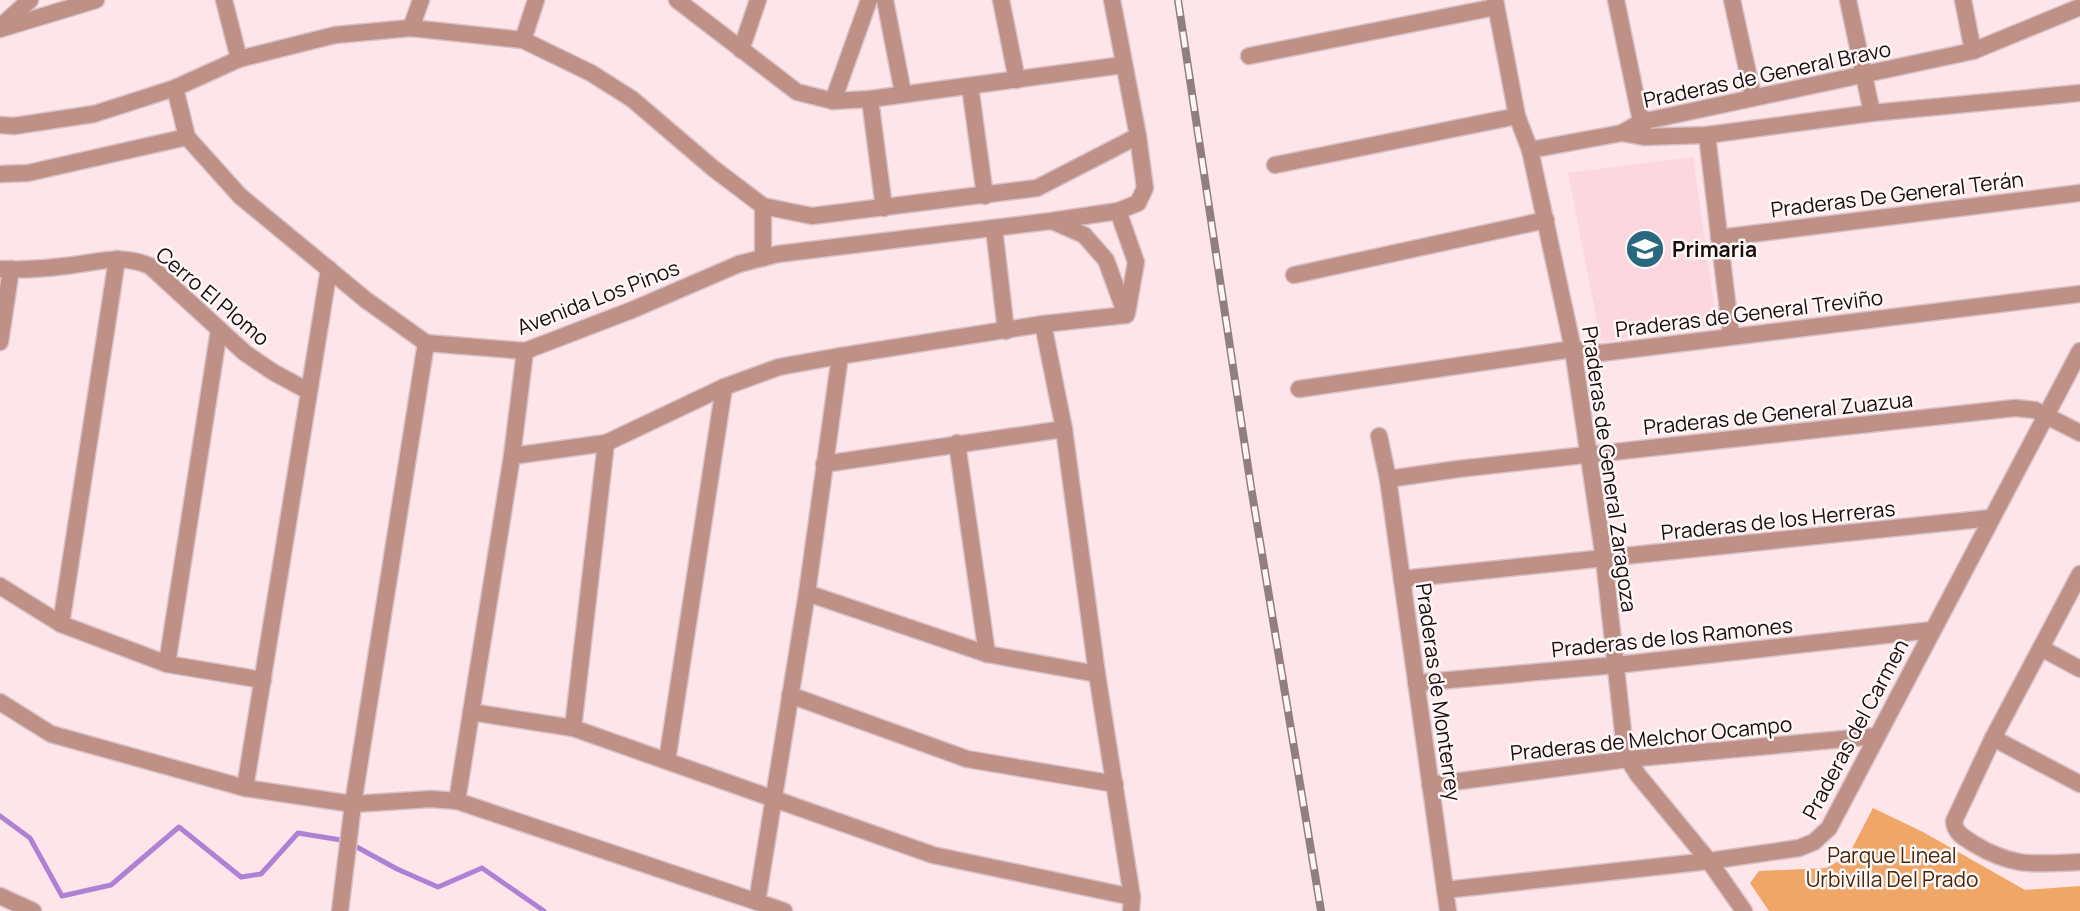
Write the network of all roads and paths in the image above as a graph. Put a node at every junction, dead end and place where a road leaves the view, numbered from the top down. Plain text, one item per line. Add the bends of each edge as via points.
1 (30, 0) edge
2 (96, 0) edge
3 (224, 0) edge
4 (421, 0) edge
5 (537, 0) edge
6 (677, 0) edge
7 (758, 0) edge
8 (869, 0) edge
9 (885, 0) edge
10 (1001, 0) edge
11 (1112, 0) edge
12 (1616, 0) edge
13 (1732, 0) edge
14 (1848, 0) edge
15 (1963, 0) edge
16 (2078, 0) edge
17 (80, 3) edge
18 (1496, 4) edge
19 (2080, 7) edge
20 (0, 28) edge
21 (411, 28) junction
22 (523, 40) junction
23 (741, 50) junction
24 (1973, 51) junction
25 (1249, 56) dead end
26 (239, 59) junction
27 (1123, 65) junction
28 (1864, 74) junction
29 (1017, 80) junction
30 (970, 86) junction
31 (175, 88) junction
32 (903, 93) junction
33 (2080, 93) edge
34 (1753, 96) junction
35 (870, 99) junction
36 (833, 101) junction
37 (1872, 113) junction
38 (1517, 116) junction
39 (0, 125) edge
40 (1643, 130) junction
41 (1707, 135) junction
42 (187, 136) junction
43 (1138, 136) junction
44 (1530, 149) junction
45 (1275, 164) dead end
46 (0, 174) edge
47 (2080, 193) edge
48 (985, 196) junction
49 (763, 206) junction
50 (884, 208) junction
51 (1118, 211) junction
52 (1546, 220) junction
53 (1051, 221) junction
54 (995, 228) junction
55 (1719, 237) junction
56 (763, 258) junction
57 (117, 259) junction
58 (6, 269) edge
59 (329, 269) junction
60 (1294, 275) dead end
61 (2080, 294) edge
62 (1126, 315) junction
63 (1043, 324) junction
64 (219, 330) junction
65 (1006, 331) junction
66 (1731, 335) junction
67 (0, 342) edge
68 (426, 343) junction
69 (1573, 349) junction
70 (525, 351) junction
71 (2080, 351) edge
72 (840, 356) junction
73 (724, 387) junction
74 (1298, 390) dead end
75 (308, 391) junction
76 (2047, 415) junction
77 (1064, 429) junction
78 (2080, 433) edge
79 (1379, 436) dead end
80 (606, 443) junction
81 (957, 443) junction
82 (1589, 454) junction
83 (512, 456) junction
84 (824, 464) junction
85 (1388, 479) junction
86 (1991, 518) junction
87 (1604, 559) junction
88 (2080, 574) edge
89 (1402, 579) junction
90 (0, 586) edge
91 (807, 593) junction
92 (61, 624) junction
93 (1932, 629) junction
94 (2041, 648) junction
95 (987, 654) junction
96 (167, 664) junction
97 (1616, 665) junction
98 (2080, 668) edge
99 (1097, 674) junction
100 (262, 680) junction
101 (1416, 682) junction
102 (789, 695) junction
103 (0, 702) edge
104 (471, 712) junction
105 (573, 728) junction
106 (1876, 736) junction
107 (1993, 738) junction
108 (1629, 759) junction
109 (667, 761) junction
110 (1115, 784) junction
111 (2080, 784) edge
112 (1430, 785) junction
113 (245, 788) junction
114 (773, 798) junction
115 (457, 801) junction
116 (353, 804) junction
117 (1709, 862) junction
118 (2080, 862) edge
119 (1445, 890) junction
120 (0, 896) edge
121 (757, 902) junction
122 (1132, 904) edge
123 (33, 911) edge
124 (340, 911) edge
125 (784, 911) edge
126 (1448, 911) edge
127 (1745, 911) edge

1 - 20 street
2 - 17 street
3 - 26 street
4 - 21 street
5 - 22 street
6 - 23 street
7 - 23 street
8 - 36 street
9 - 32 street
10 - 29 street
11 - 27 street
12 - 40 street
13 - 34 street
14 - 28 street
15 - 24 street
16 - 19 street
17 - 20 street
18 - 25 street
18 - 38 street, Praderas de General Zaragoza
19 - 24 street, Praderas de General Bravo
21 - 22 street
21 - 26 street via 335,35
22 - 49 street via 632,99
23 - 36 street via 797,92
24 - 28 street, Praderas de General Bravo
26 - 31 street
27 - 29 street
27 - 43 street
28 - 34 street, Praderas de General Bravo
28 - 37 street
29 - 30 street
30 - 32 street
30 - 48 street
31 - 39 street via 94,114
31 - 42 street
32 - 35 street
33 - 37 street, Praderas de General Bravo
34 - 40 street, Praderas de General Bravo
35 - 36 street
35 - 50 street
37 - 41 street, Praderas de General Bravo
38 - 44 street, Praderas de General Zaragoza
38 - 45 street
40 - 41 street, Praderas de General Bravo
40 - 44 street, Praderas de General Bravo
41 - 55 street
42 - 46 street via 28,173
42 - 59 street via 240,196
43 - 48 street via 1037,188
43 - 51 street via 1145,188 1138,203
44 - 52 street, Praderas de General Zaragoza
47 - 55 street, Praderas De General Terán
48 - 50 street
49 - 50 street via 812,216
49 - 56 street
51 - 53 street, Avenida Los Pinos
51 - 62 street via 1136,262
52 - 60 street
52 - 69 street, Praderas de General Zaragoza
53 - 54 street, Avenida Los Pinos
53 - 62 street via 1084,235 1106,260
54 - 56 street, Avenida Los Pinos
54 - 65 street
55 - 66 street
56 - 70 street, Avenida Los Pinos
57 - 58 street, Cerro El Plomo
57 - 64 street, Cerro El Plomo via 134,259 150,266
57 - 92 street
58 - 67 street
59 - 68 street
59 - 75 street
61 - 66 street, Praderas de General Treviño
62 - 63 street
63 - 65 street
63 - 77 street
64 - 75 street, Cerro El Plomo via 245,353
64 - 96 street
65 - 72 street
66 - 69 street, Praderas de General Treviño via 1601,353
68 - 70 street, Avenida Los Pinos
68 - 116 street
69 - 74 street, Praderas de General Treviño
69 - 82 street, Praderas de General Zaragoza
70 - 83 street
71 - 76 street, Praderas del Carmen
72 - 73 street via 779,368
72 - 84 street
73 - 80 street
73 - 109 street
75 - 100 street
76 - 78 street, Praderas de General Zuazua
76 - 82 street, Praderas de General Zuazua via 2015,408
76 - 86 street, Praderas del Carmen
77 - 81 street
77 - 99 street
79 - 85 street, Praderas de Monterrey
80 - 83 street
80 - 105 street
81 - 84 street
81 - 95 street
82 - 85 street, Praderas de General Zuazua
82 - 87 street, Praderas de General Zaragoza
83 - 104 street
84 - 91 street
85 - 89 street, Praderas de Monterrey
86 - 87 street, Praderas de los Herreras
86 - 93 street, Praderas del Carmen
87 - 89 street, Praderas de los Herreras
87 - 97 street, Praderas de General Zaragoza
88 - 94 street
89 - 101 street, Praderas de Monterrey
90 - 92 street
91 - 95 street
91 - 102 street
92 - 96 street
93 - 97 street, Praderas de los Ramones
93 - 106 street, Praderas del Carmen
94 - 98 street
94 - 107 street
95 - 99 street
96 - 100 street
97 - 101 street, Praderas de los Ramones
97 - 108 street, Praderas de General Zaragoza
99 - 110 street
100 - 113 street
101 - 112 street, Praderas de Monterrey
102 - 110 street via 967,759
102 - 114 street
103 - 113 street via 51,734
104 - 105 street
104 - 115 street
105 - 109 street
106 - 108 street, Praderas de Melchor Ocampo
106 - 117 street, Praderas del Carmen via 1829,828 1814,842
107 - 111 street
107 - 118 street via 1954,821 1958,834 2008,861
108 - 112 street, Praderas de Melchor Ocampo
108 - 117 street, Praderas de General Zaragoza
109 - 114 street
110 - 122 street
112 - 119 street, Praderas de Monterrey
113 - 116 street
114 - 121 street
114 - 122 street via 933,855
115 - 116 street
115 - 121 street
116 - 124 street
117 - 119 street, Praderas del Carmen
117 - 127 street, Praderas de General Zaragoza
119 - 126 street, Praderas de Monterrey
120 - 123 street
121 - 125 street

